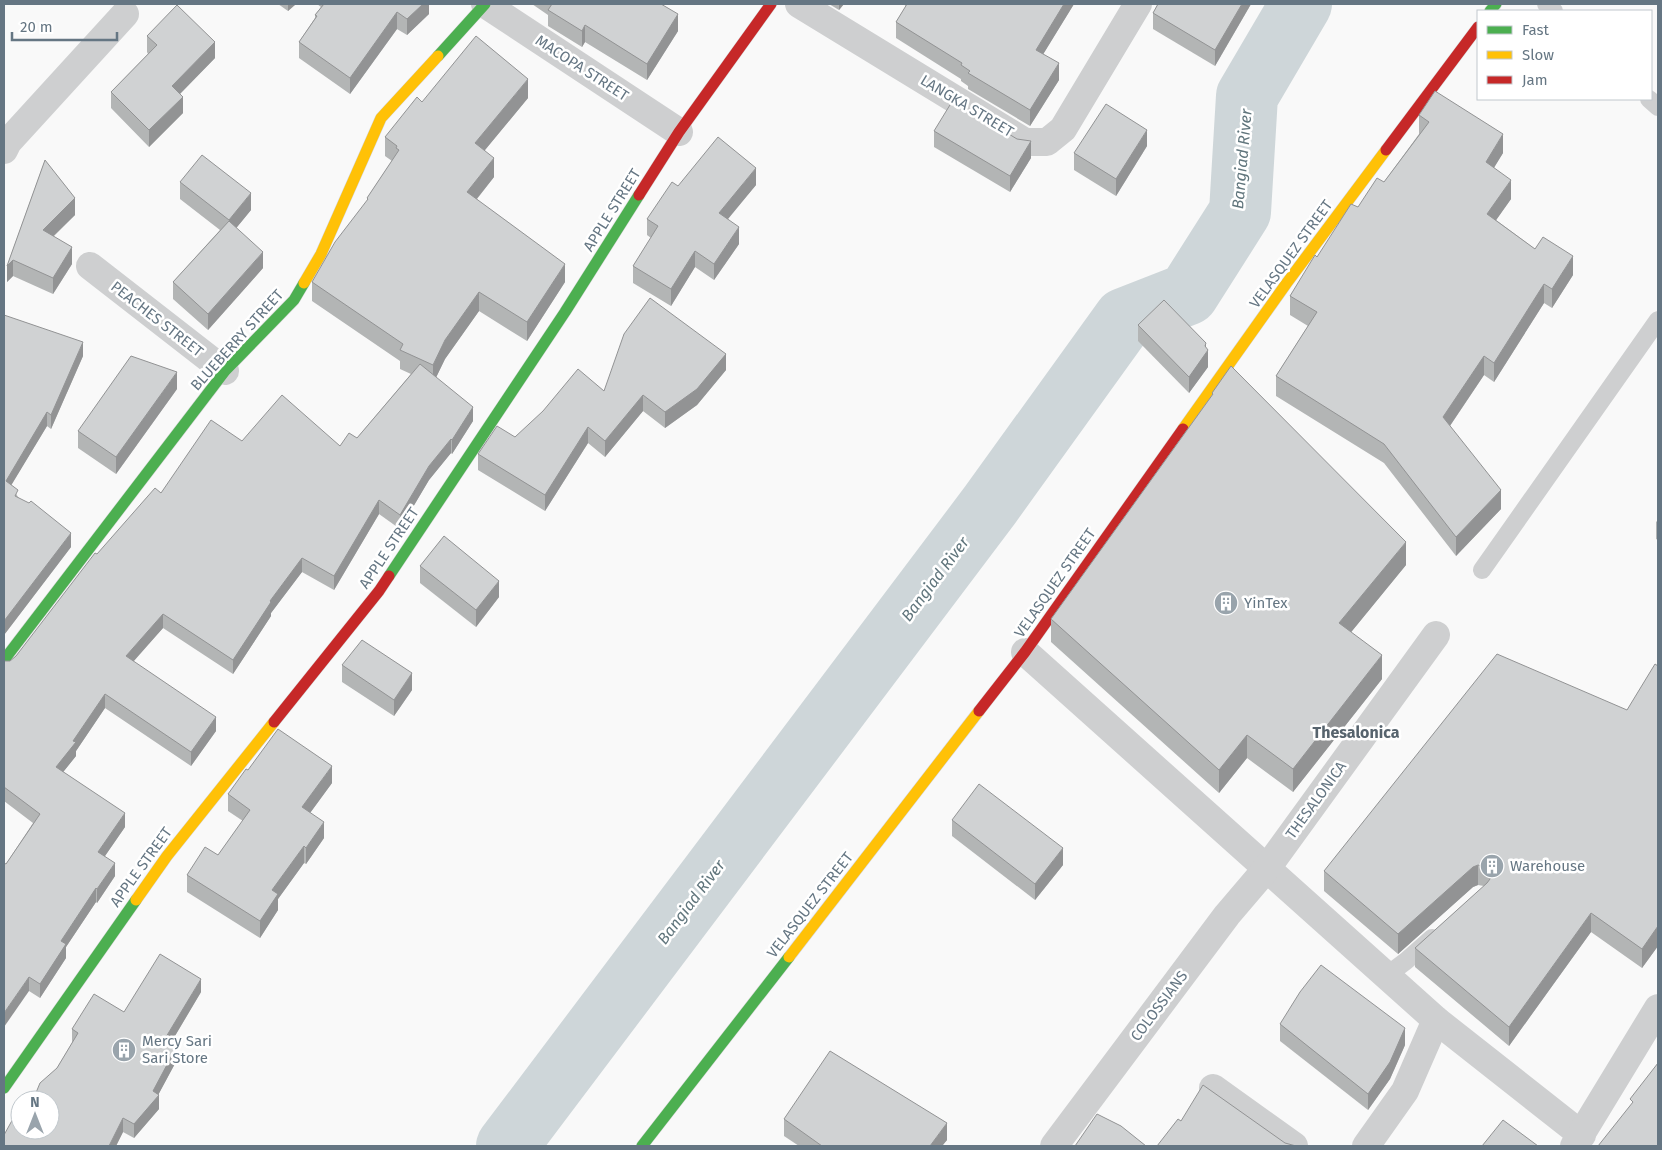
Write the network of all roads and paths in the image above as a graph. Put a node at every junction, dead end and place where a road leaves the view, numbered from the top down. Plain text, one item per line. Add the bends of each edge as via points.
1 (485, 4) edge
2 (771, 4) edge
3 (799, 4) edge
4 (1138, 4) edge
5 (125, 14) dead end
6 (1477, 28) edge
7 (679, 132) junction
8 (4, 150) edge
9 (90, 266) dead end
10 (1658, 320) edge
11 (225, 372) junction
12 (1482, 570) dead end
13 (1436, 635) dead end
14 (1025, 652) junction
15 (4, 660) edge
16 (1267, 868) junction
17 (1443, 928) edge
18 (1386, 976) junction
19 (1658, 1008) edge
20 (1436, 1020) junction
21 (4, 1088) edge
22 (1214, 1088) dead end
23 (1578, 1141) edge
24 (642, 1146) edge
25 (1054, 1146) edge
26 (1294, 1146) edge
27 (1366, 1146) edge

1 - 7 street, MACOPA STREET
1 - 11 street, BLUEBERRY STREET via 381,118 321,254 294,300
2 - 7 street, APPLE STREET
3 - 4 street, LANGKA STREET via 1025,142 1047,142 1063,130
5 - 8 street
6 - 14 street, VELASQUEZ STREET via 1286,284
7 - 21 street, APPLE STREET via 379,592 166,856
9 - 11 street, PEACHES STREET
10 - 12 lane
11 - 15 street, BLUEBERRY STREET
13 - 16 street, THESALONICA
14 - 16 street
14 - 24 street, VELASQUEZ STREET
16 - 18 street
16 - 25 street, COLOSSIANS via 1227,915
17 - 18 lane
18 - 20 street
19 - 23 street
20 - 23 street
20 - 27 street via 1405,1091
22 - 26 street

